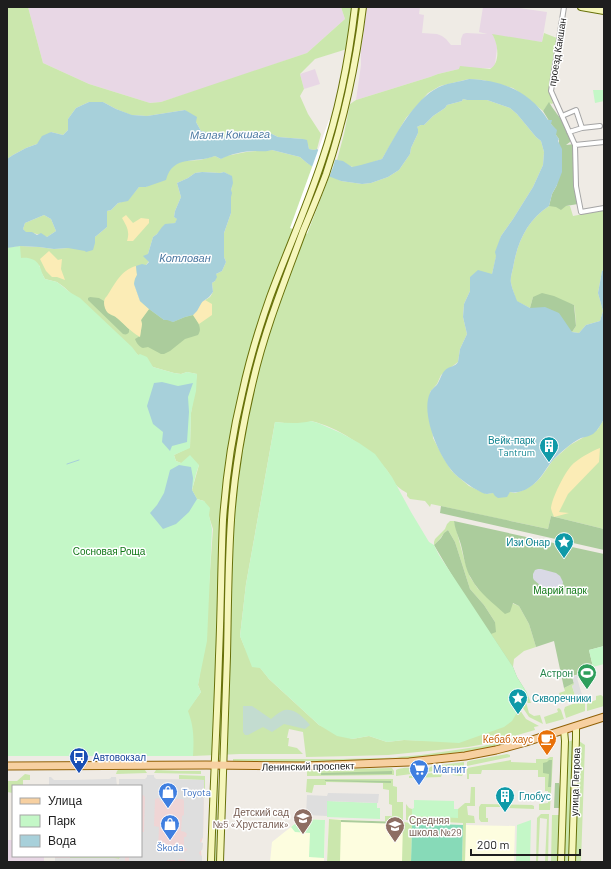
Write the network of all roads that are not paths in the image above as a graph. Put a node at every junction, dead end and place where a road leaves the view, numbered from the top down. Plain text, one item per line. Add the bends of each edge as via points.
1 (355, 7) edge
2 (363, 7) edge
3 (564, 7) edge
4 (581, 7) edge
5 (604, 10) edge
6 (562, 116) junction
7 (600, 126) dead end
8 (582, 128) junction
9 (570, 132) junction
10 (604, 142) edge
11 (575, 145) junction
12 (604, 208) edge
13 (604, 717) edge
14 (576, 726) junction
15 (564, 730) junction
16 (7, 766) edge
17 (214, 766) junction
18 (222, 766) junction
19 (211, 862) edge
20 (220, 862) edge
21 (561, 862) edge
22 (572, 862) edge

1 - 17 main road via 349,55 335,122 318,175 270,298 241,395 223,518
2 - 18 main road via 356,56 341,124 325,177 277,300 263,344 239,446 229,549
3 - 6 street, проезд Какшан via 551,91
4 - 5 main road
6 - 8 street via 576,110
6 - 9 street, проезд Какшан
7 - 8 street
8 - 9 street
9 - 11 street, проезд Какшан
10 - 11 street
11 - 12 street, проезд Какшан via 576,186 581,212
13 - 14 main road, Ленинский проспект
14 - 15 main road, Ленинский проспект
14 - 22 main road, улица Петрова
15 - 18 main road, Ленинский проспект via 496,750 438,760 319,766
15 - 21 main road, улица Петрова
16 - 17 main road, Ленинский проспект
17 - 18 main road, Ленинский проспект
17 - 19 main road
18 - 20 main road

